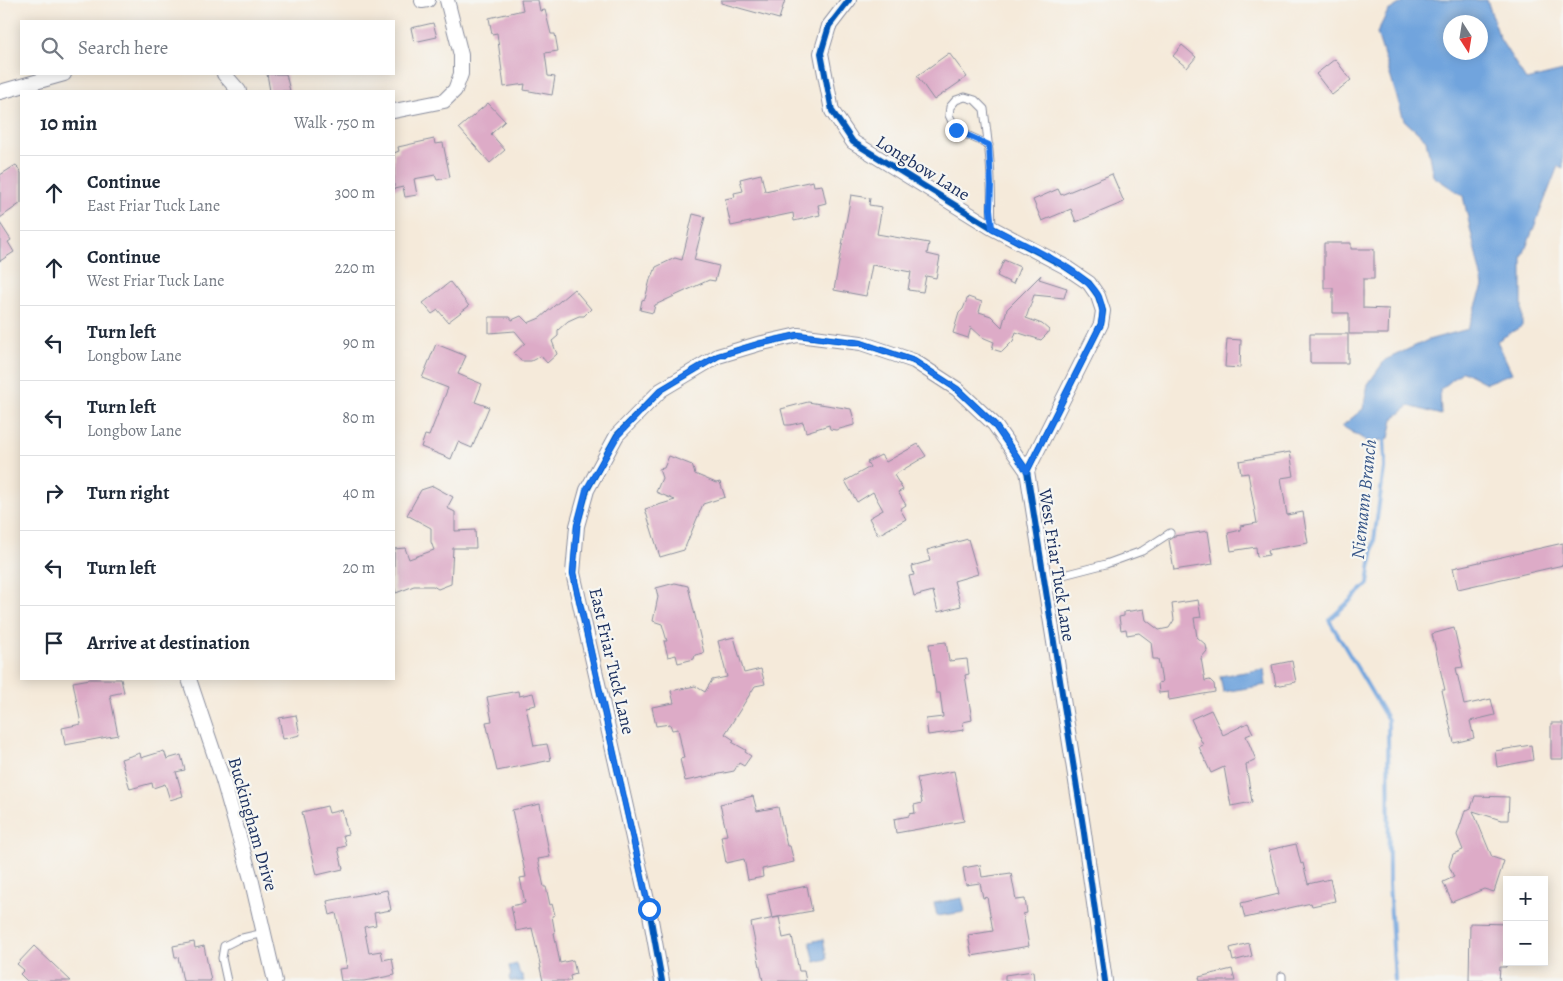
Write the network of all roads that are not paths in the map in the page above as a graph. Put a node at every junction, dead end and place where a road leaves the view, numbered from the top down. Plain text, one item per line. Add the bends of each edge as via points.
1 (447, 0) edge
2 (849, 0) edge
3 (60, 75) edge
4 (225, 75) edge
5 (238, 90) edge
6 (0, 92) edge
7 (395, 111) edge
8 (989, 145) junction
9 (992, 228) junction
10 (676, 381) joint
11 (1027, 471) junction
12 (1170, 533) dead end
13 (1044, 580) junction
14 (189, 680) edge
15 (264, 933) junction
16 (226, 981) edge
17 (275, 981) edge
18 (662, 981) edge
19 (1105, 981) edge

1 - 7 street via 461,55 461,74 455,90 444,101
2 - 9 street, Longbow Lane via 829,26 821,52 832,110 853,142
3 - 6 street
4 - 5 street
8 - 8 lane via 984,109 975,100 965,97 956,100 950,106 949,115 956,130
8 - 9 lane
9 - 11 street, Longbow Lane via 1089,283 1103,311 1101,324
10 - 11 street, West Friar Tuck Lane via 718,356 798,335 861,343 914,361 957,389 994,424
10 - 18 street, East Friar Tuck Lane via 661,390 618,435 586,490 577,526 573,573 649,909
11 - 13 street, West Friar Tuck Lane
12 - 13 lane via 1142,551
13 - 19 street, West Friar Tuck Lane
14 - 15 street, Buckingham Drive via 223,780
15 - 16 lane via 224,946 222,958
15 - 17 street, Buckingham Drive

